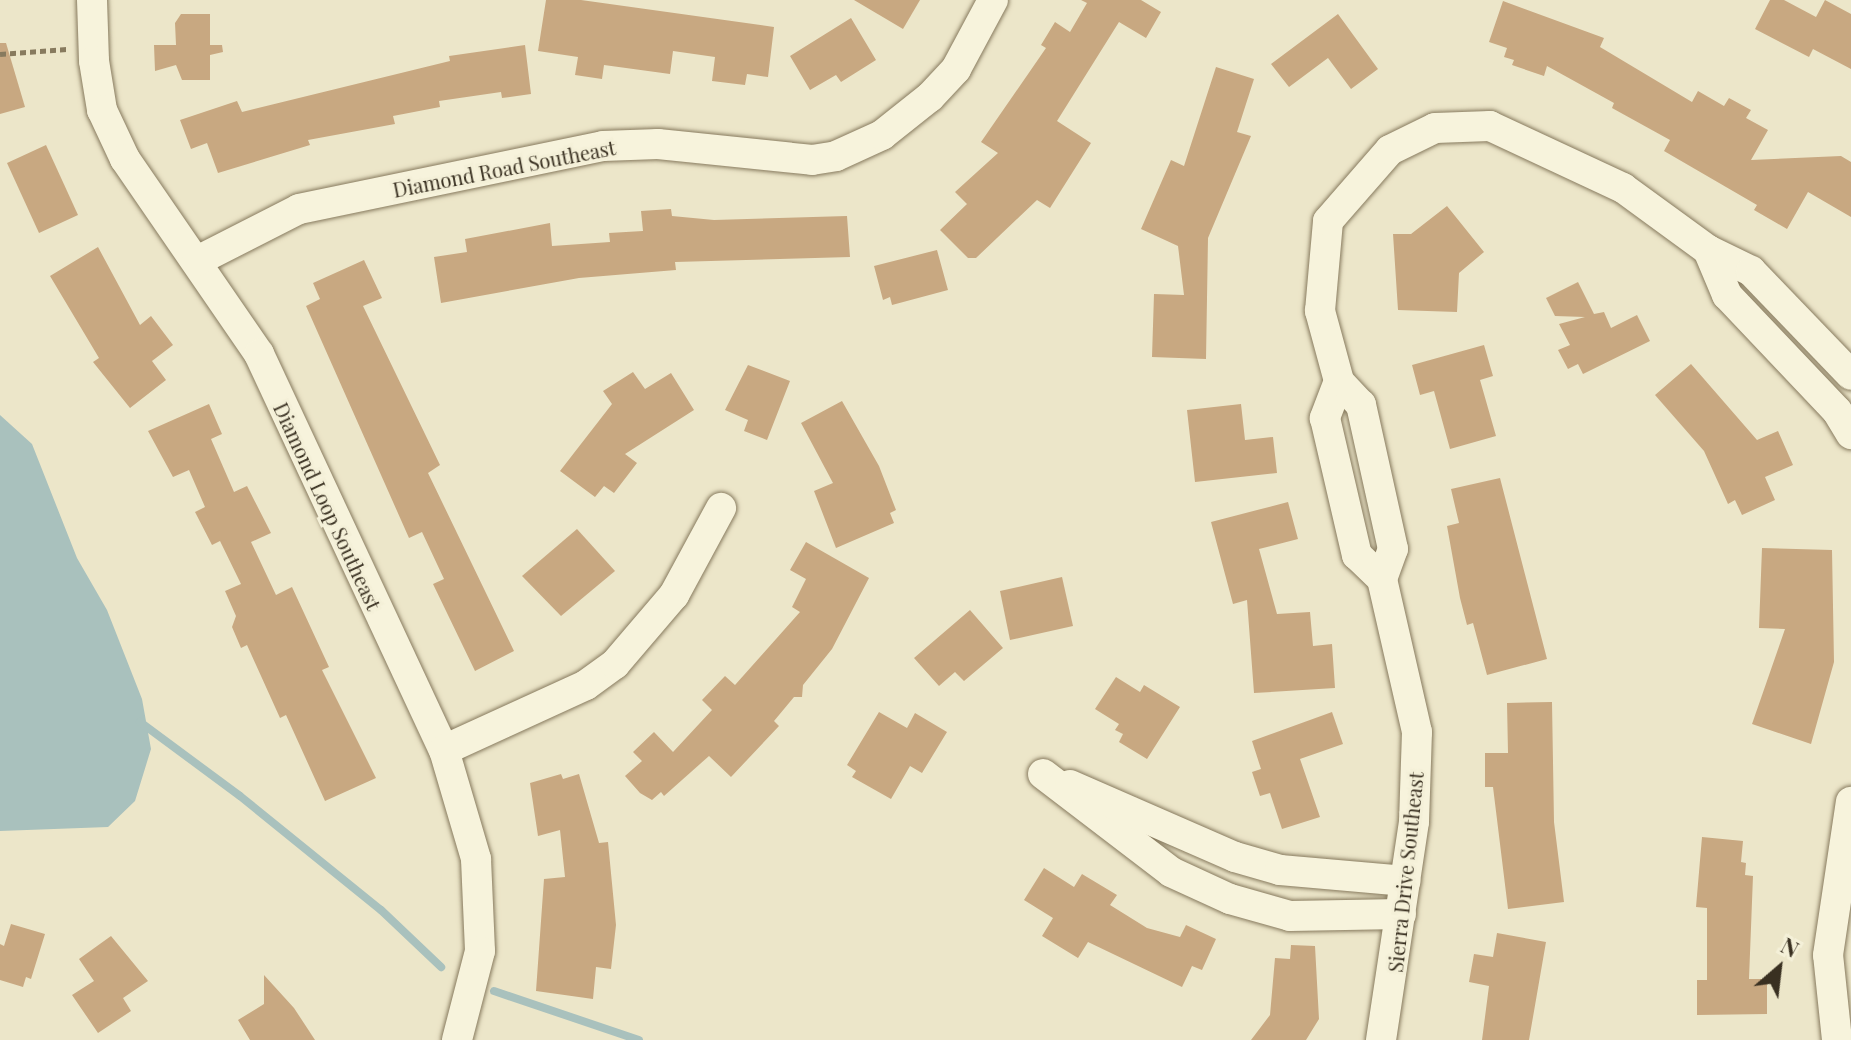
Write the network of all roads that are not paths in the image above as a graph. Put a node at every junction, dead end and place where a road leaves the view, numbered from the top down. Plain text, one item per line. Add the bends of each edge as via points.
1 (92, 0) edge
2 (993, 0) edge
3 (1708, 250) junction
4 (197, 261) junction
5 (1851, 375) edge
6 (1851, 434) edge
7 (721, 508) dead end
8 (444, 750) junction
9 (1851, 802) edge
10 (1406, 881) junction
11 (1401, 914) junction
12 (1378, 1035) edge
13 (457, 1040) edge
14 (1837, 1040) edge

1 - 4 street, Diamond Loop Southeast via 102,110 154,207
2 - 4 street, Diamond Road Southeast via 956,69 930,97 882,135 836,156 812,160 658,144 603,146 299,209
3 - 5 street, Sierra Drive Southeast via 1751,271
3 - 6 street via 1727,295 1837,411
3 - 10 street, Sierra Drive Southeast via 1623,188 1490,126 1435,128 1390,150 1328,221 1320,311 1339,381 1325,418 1357,555 1382,579 1417,732
4 - 8 street, Diamond Loop Southeast via 259,354
7 - 8 street via 695,564 615,664 586,685
8 - 13 street, Diamond Loop Southeast via 476,859 480,951
9 - 14 street via 1828,955
10 - 11 street, Sierra Drive Southeast
10 - 11 street via 1280,870 1235,857 1043,774 1171,872 1230,899 1290,916
11 - 12 street, Sierra Drive Southeast

